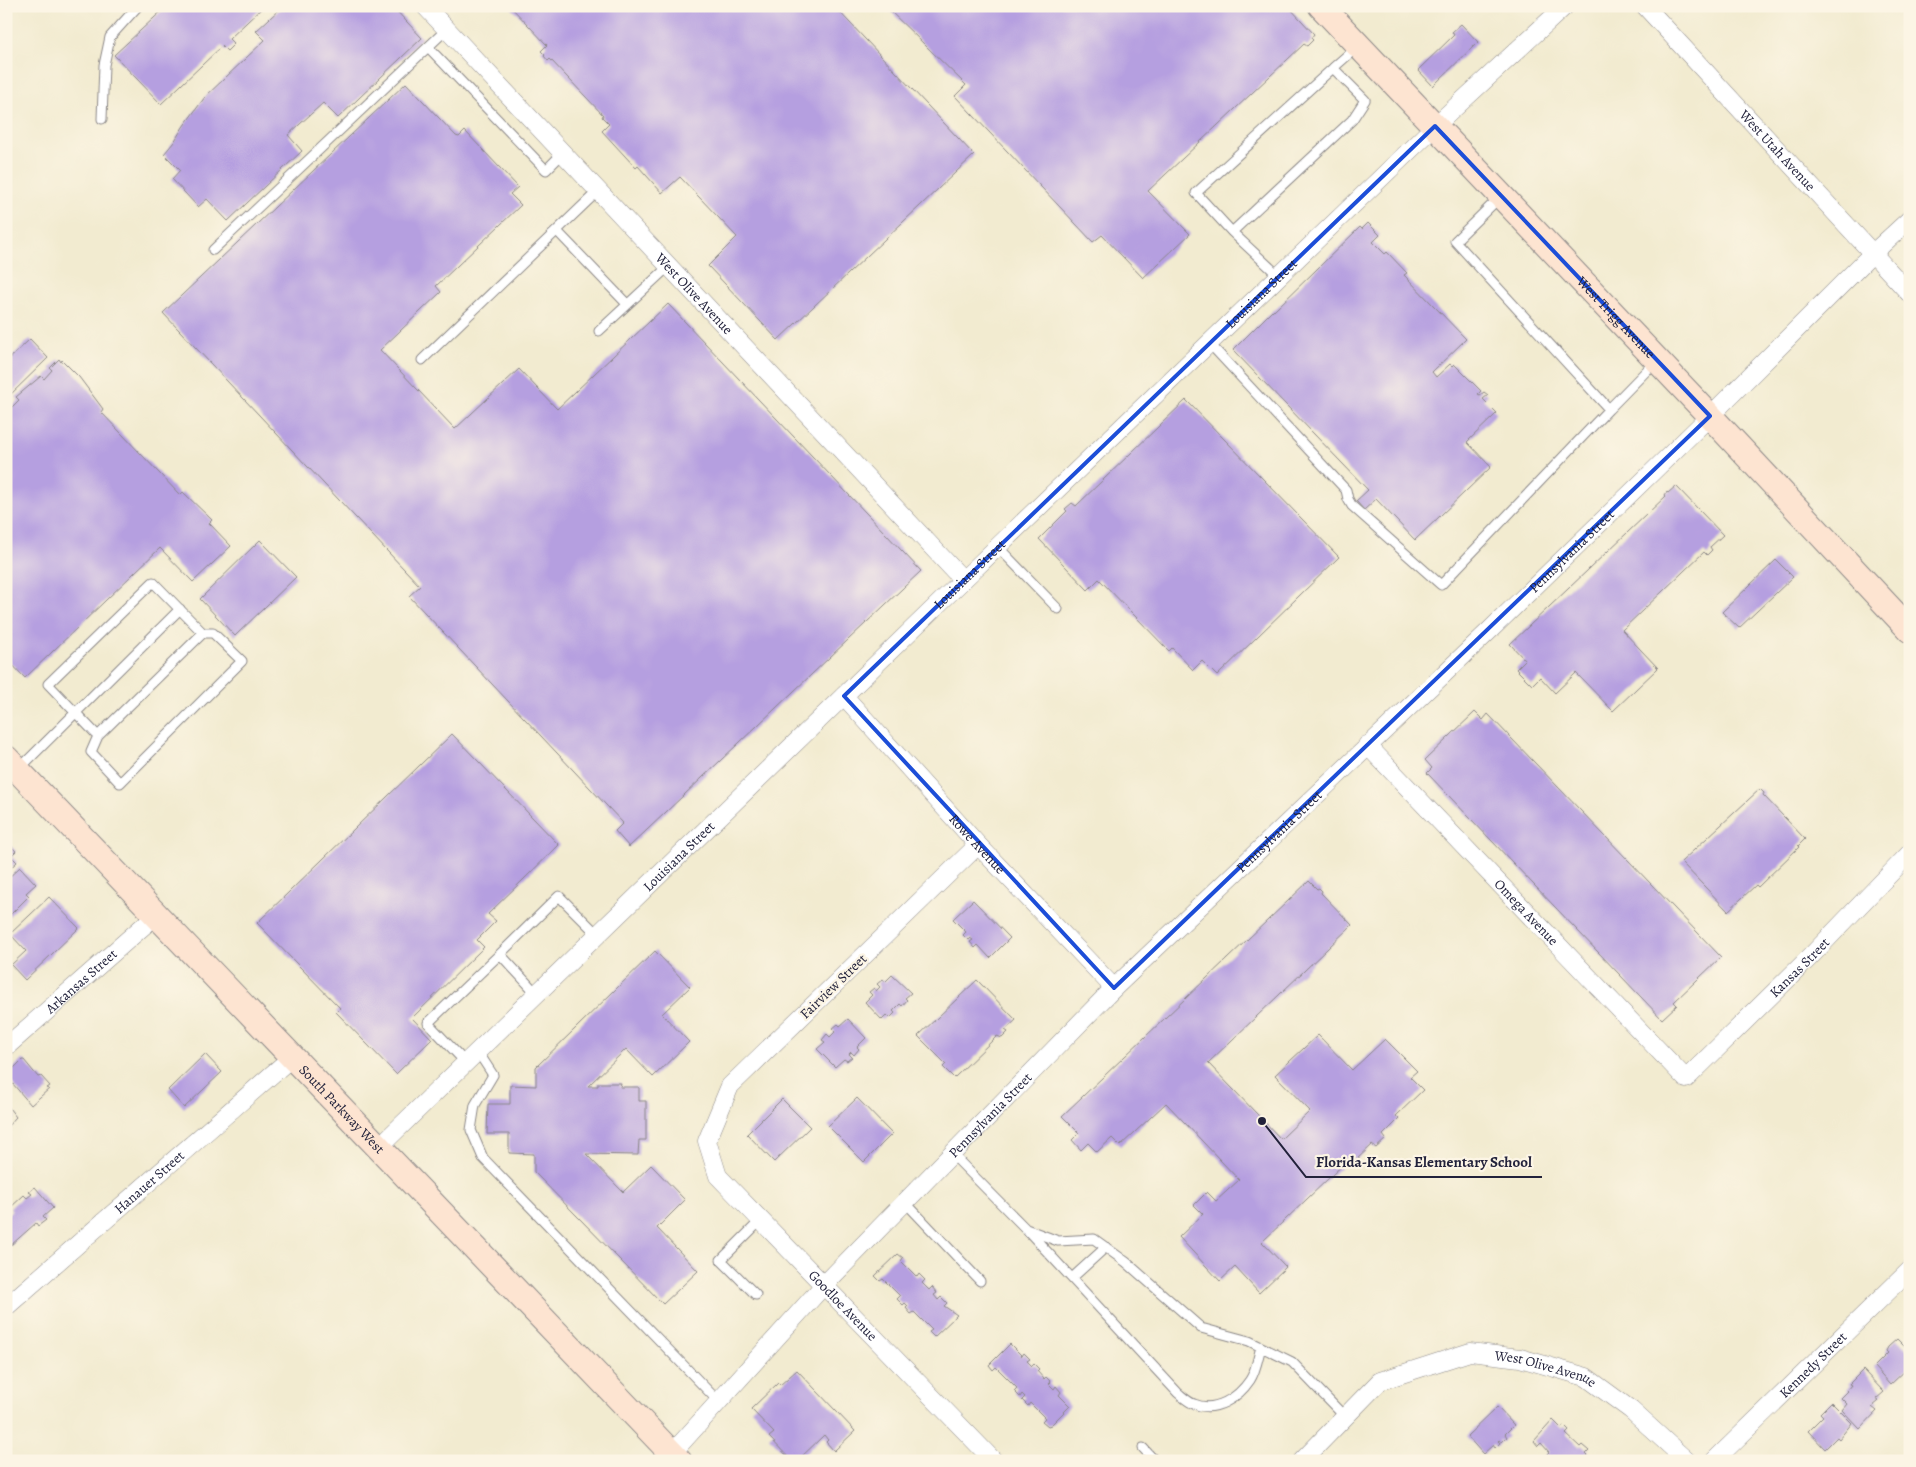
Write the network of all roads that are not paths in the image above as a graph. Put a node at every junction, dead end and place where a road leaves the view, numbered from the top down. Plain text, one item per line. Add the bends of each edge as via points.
1 (138, 6) edge
2 (425, 6) edge
3 (1321, 6) edge
4 (1565, 6) edge
5 (1645, 6) edge
6 (446, 29) junction
7 (1358, 46) junction
8 (428, 47) junction
9 (1333, 68) junction
10 (102, 120) dead end
11 (1435, 126) junction
12 (563, 153) junction
13 (598, 191) junction
14 (1501, 196) junction
15 (1910, 219) edge
16 (557, 231) junction
17 (1232, 232) junction
18 (213, 250) dead end
19 (1872, 254) junction
20 (669, 266) junction
21 (1280, 276) junction
22 (1910, 294) edge
23 (627, 304) junction
24 (599, 331) dead end
25 (1210, 343) junction
26 (422, 360) dead end
27 (1657, 360) junction
28 (1608, 408) junction
29 (1710, 416) junction
30 (998, 547) junction
31 (963, 580) junction
32 (180, 609) junction
33 (1058, 609) dead end
34 (1910, 630) edge
35 (203, 633) junction
36 (844, 696) junction
37 (75, 712) junction
38 (98, 736) junction
39 (1367, 745) junction
40 (12, 764) edge
41 (978, 845) junction
42 (1910, 853) edge
43 (156, 915) junction
44 (598, 935) junction
45 (500, 954) junction
46 (1114, 988) junction
47 (537, 994) junction
48 (6, 1047) edge
49 (292, 1058) junction
50 (472, 1058) junction
51 (1686, 1079) joint
52 (707, 1141) joint
53 (378, 1148) junction
54 (952, 1154) junction
55 (905, 1202) junction
56 (760, 1220) junction
57 (1026, 1228) junction
58 (1106, 1247) junction
59 (1910, 1270) edge
60 (1072, 1278) junction
61 (980, 1281) dead end
62 (824, 1285) junction
63 (756, 1295) dead end
64 (6, 1307) edge
65 (1261, 1347) junction
66 (719, 1402) junction
67 (1345, 1417) junction
68 (1143, 1448) dead end
69 (672, 1458) edge
70 (994, 1461) edge
71 (1155, 1461) edge
72 (1302, 1461) edge
73 (1687, 1461) edge
74 (1714, 1461) edge

1 - 10 lane via 110,37 104,65
2 - 6 street, West Olive Avenue
3 - 7 main road, West Trigg Avenue
4 - 11 street, Louisiana Street
5 - 19 street, West Utah Avenue
6 - 8 lane
6 - 12 street, West Olive Avenue
7 - 9 lane
7 - 11 main road, West Trigg Avenue
8 - 12 lane via 546,170
8 - 18 lane
9 - 17 lane via 1365,100 1352,120
9 - 17 lane via 1196,193
11 - 14 main road, West Trigg Avenue
11 - 21 street, Louisiana Street
12 - 13 street, West Olive Avenue
13 - 16 lane
13 - 20 street, West Olive Avenue
14 - 27 main road, West Trigg Avenue
14 - 28 lane via 1455,241
15 - 19 street, Pennsylvania Street
16 - 23 lane
16 - 26 lane
17 - 21 lane
19 - 22 street, West Utah Avenue
19 - 29 street, Pennsylvania Street
20 - 23 lane
20 - 31 street, West Olive Avenue
21 - 25 street, Louisiana Street
23 - 24 lane
25 - 28 lane via 1346,490 1352,506 1441,585
25 - 30 street, Louisiana Street
27 - 28 lane
27 - 29 main road, West Trigg Avenue
29 - 34 main road, West Trigg Avenue
29 - 39 street, Pennsylvania Street
30 - 31 street, Louisiana Street
30 - 33 lane
31 - 36 street, Louisiana Street
32 - 35 lane
32 - 37 lane
32 - 37 lane via 153,582 48,684
35 - 38 lane
35 - 38 lane via 213,633 242,661 120,783 91,752
36 - 41 street, Rowe Avenue
36 - 44 street, Louisiana Street
37 - 38 lane
37 - 40 lane
39 - 46 street, Pennsylvania Street
39 - 51 street, Omega Avenue
40 - 43 main road, South Parkway West
41 - 46 street, Rowe Avenue
41 - 52 street, Fairview Street via 730,1086
42 - 51 street, Kansas Street
43 - 48 street, Arkansas Street
43 - 49 main road, South Parkway West
44 - 45 lane via 559,896
44 - 47 street, Louisiana Street
45 - 47 lane
45 - 50 lane via 428,1023
46 - 54 street, Pennsylvania Street
47 - 50 street, Louisiana Street
49 - 53 main road, South Parkway West
49 - 64 street, Hanauer Street
50 - 53 street, Louisiana Street
50 - 66 lane via 493,1075 475,1105 471,1130 483,1158
52 - 56 street, Goodloe Avenue via 718,1176
53 - 69 main road, South Parkway West
54 - 55 street, Pennsylvania Street
54 - 57 lane
55 - 61 lane
55 - 62 street, Pennsylvania Street
56 - 62 street, Goodloe Avenue
56 - 63 lane via 721,1260
57 - 58 lane via 1058,1241 1094,1239
57 - 60 lane
58 - 60 lane
58 - 65 lane via 1201,1328
59 - 74 street, Kennedy Street
60 - 65 lane via 1178,1393 1193,1404 1207,1408 1222,1404 1237,1394 1250,1379
62 - 66 street, Pennsylvania Street
62 - 70 street, Goodloe Avenue
65 - 67 lane via 1292,1362
66 - 69 street, Pennsylvania Street
67 - 72 street
67 - 73 street, West Olive Avenue via 1380,1381 1470,1352 1520,1358 1586,1377 1631,1410
68 - 71 lane

